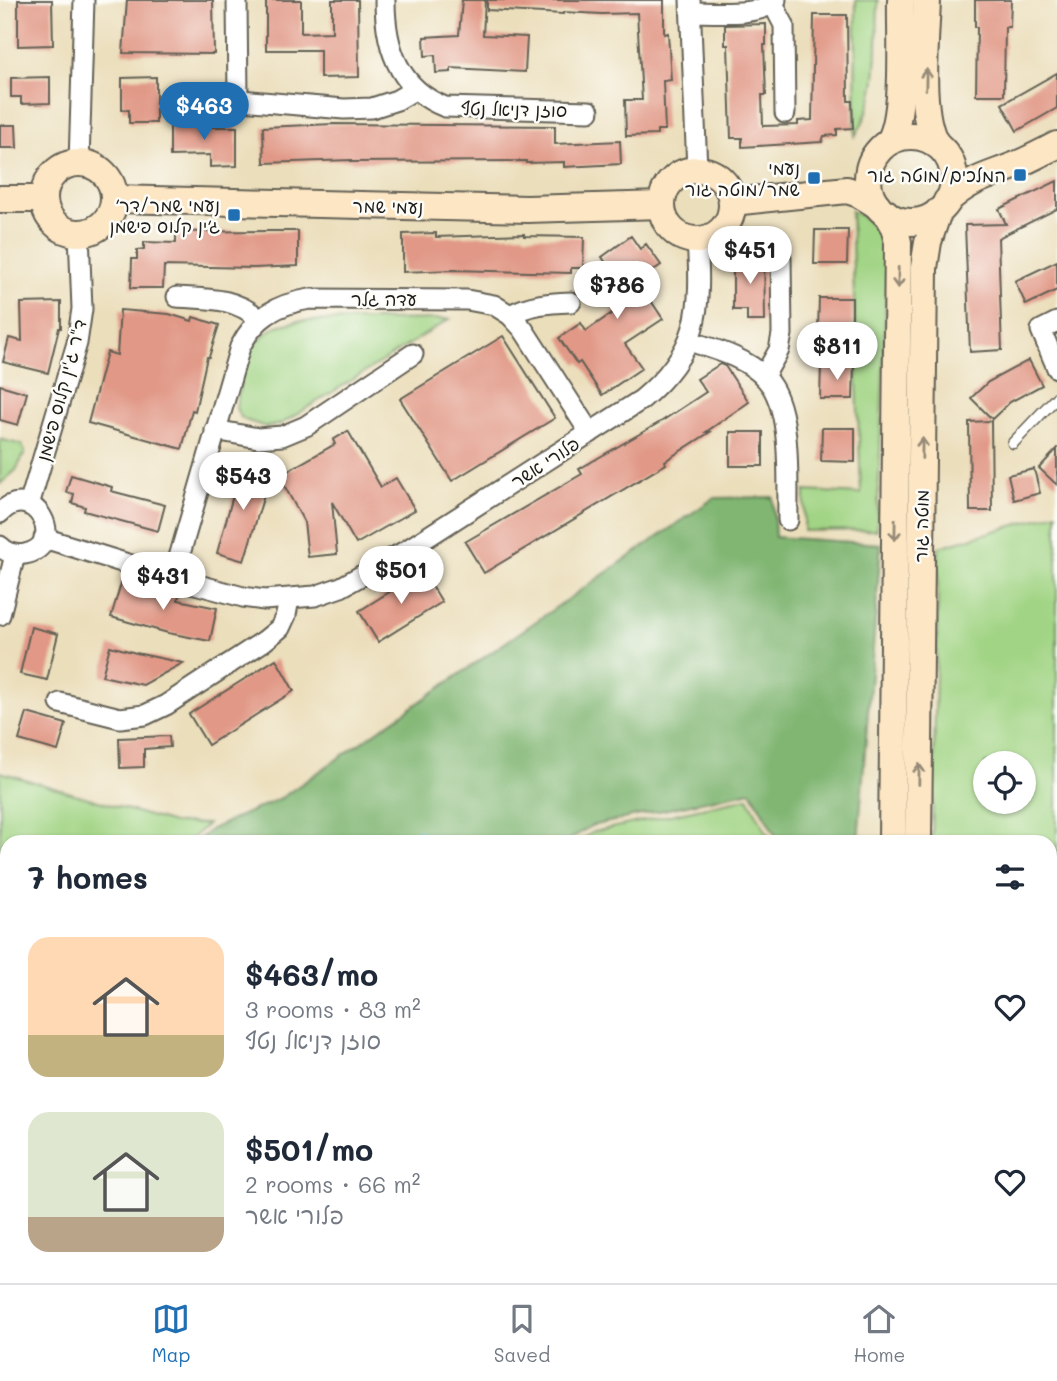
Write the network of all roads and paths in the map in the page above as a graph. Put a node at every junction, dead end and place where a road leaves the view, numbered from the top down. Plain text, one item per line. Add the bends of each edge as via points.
1 (84, 0) edge
2 (237, 0) edge
3 (385, 0) edge
4 (901, 0) edge
5 (927, 0) edge
6 (774, 2) edge
7 (690, 6) edge
8 (414, 90) junction
9 (183, 95) dead end
10 (238, 99) junction
11 (589, 111) dead end
12 (785, 113) dead end
13 (890, 141) junction
14 (1057, 145) edge
15 (941, 149) junction
16 (872, 162) junction
17 (79, 163) junction
18 (1015, 165) junction
19 (697, 170) junction
20 (825, 191) junction
21 (0, 199) edge
22 (44, 199) junction
23 (114, 199) junction
24 (732, 202) junction
25 (662, 205) junction
26 (943, 206) junction
27 (881, 209) junction
28 (79, 233) junction
29 (697, 240) junction
30 (781, 258) dead end
31 (177, 297) dead end
32 (571, 302) dead end
33 (510, 315) junction
34 (259, 319) junction
35 (1049, 326) edge
36 (689, 341) junction
37 (413, 354) dead end
38 (1057, 368) edge
39 (764, 376) junction
40 (1057, 397) edge
41 (215, 430) junction
42 (590, 433) junction
43 (1013, 443) dead end
44 (29, 505) junction
45 (0, 513) edge
46 (788, 520) dead end
47 (44, 538) junction
48 (7, 551) edge
49 (173, 578) junction
50 (289, 599) junction
51 (0, 615) edge
52 (60, 703) dead end
53 (892, 835) edge
54 (918, 835) edge

1 - 17 street
2 - 10 street
3 - 8 street via 387,36
4 - 13 street via 900,109
15 -> 5 street via 931,136 926,104
6 - 7 street via 748,11
6 - 12 street via 784,24
7 - 19 street
8 - 10 street via 372,108
8 - 11 street, סוזן דניאל נטף via 445,107
9 - 10 street
13 - 15 street via 914,136
13 - 16 street
14 - 18 street
15 - 18 street via 973,167
15 - 26 street via 952,166 954,180
16 - 20 street via 843,186
16 - 27 street via 869,187
17 - 22 street via 58,170
17 - 23 street via 90,164 108,178
18 - 26 street via 974,180
19 - 24 street via 721,178
19 - 25 street via 682,173 670,183
20 - 24 street
20 - 27 street via 847,190
21 - 22 street
22 - 28 street via 51,219
23 - 25 street, נעמי שמר via 527,209
23 - 28 street via 99,226
24 - 29 street via 723,228
25 - 29 street via 672,230
26 - 27 street via 926,219 912,221
54 -> 26 street, מוטה גור via 924,268 928,242
27 -> 53 street, מוטה גור via 898,242
28 - 44 street, ד"ר ג'ין קלוס פישמן via 82,309 77,343
29 - 36 street, פלורי אשר via 698,311
30 - 39 street via 782,334
31 - 34 street via 226,300
32 - 33 street via 539,304
33 - 34 street, עדה גלר via 494,305 467,300 310,299 275,308
33 - 42 street, עדה גלר via 535,345
34 - 41 street via 240,347
35 - 38 street
36 - 39 street via 727,354
36 - 42 street, פלורי אשר via 664,382
37 - 41 street via 306,426 282,436 258,438
39 - 46 street via 782,405
40 - 43 lane
41 - 49 street
42 - 50 street, פלורי אשר via 373,570 316,596
44 - 45 street via 11,505
44 - 47 street via 43,517
47 - 48 street via 30,553
47 - 49 street, פלורי אשר
48 - 51 street
49 - 50 street, פלורי אשר via 243,597
50 - 52 street via 280,628 264,641 145,715 120,718

